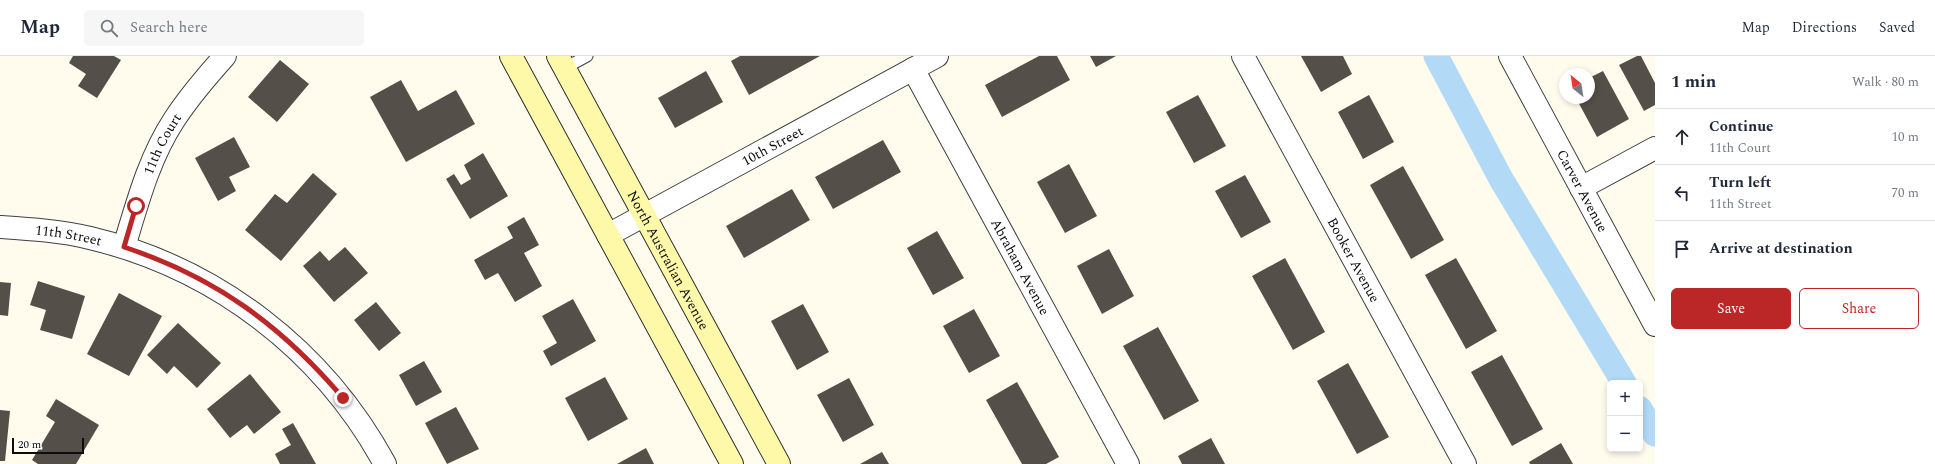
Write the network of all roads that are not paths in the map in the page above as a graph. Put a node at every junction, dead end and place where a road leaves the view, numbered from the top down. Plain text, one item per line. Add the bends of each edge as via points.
1 (225, 56) edge
2 (511, 56) edge
3 (587, 56) edge
4 (936, 56) edge
5 (1243, 56) edge
6 (1510, 56) edge
7 (561, 62) edge
8 (913, 69) junction
9 (1655, 148) edge
10 (1581, 188) junction
11 (645, 215) junction
12 (0, 227) edge
13 (608, 235) junction
14 (124, 247) junction
15 (1655, 325) edge
16 (385, 464) edge
17 (732, 464) edge
18 (779, 464) edge
19 (1128, 464) edge
20 (1465, 464) edge

1 - 14 street, 11th Court via 198,85 173,121 153,160
2 - 13 main road
3 - 7 lane
4 - 8 street, 10th Street
5 - 20 street, Booker Avenue
6 - 10 street, Carver Avenue
7 - 11 main road, North Australian Avenue
8 - 11 street, 10th Street
8 - 19 street, Abraham Avenue
9 - 10 street
10 - 15 street, Carver Avenue
11 - 13 street, 10th Street
11 - 18 main road, North Australian Avenue
12 - 14 street, 11th Street via 33,229
13 - 17 main road
14 - 16 street, 11th Street via 200,279 278,330 343,398

